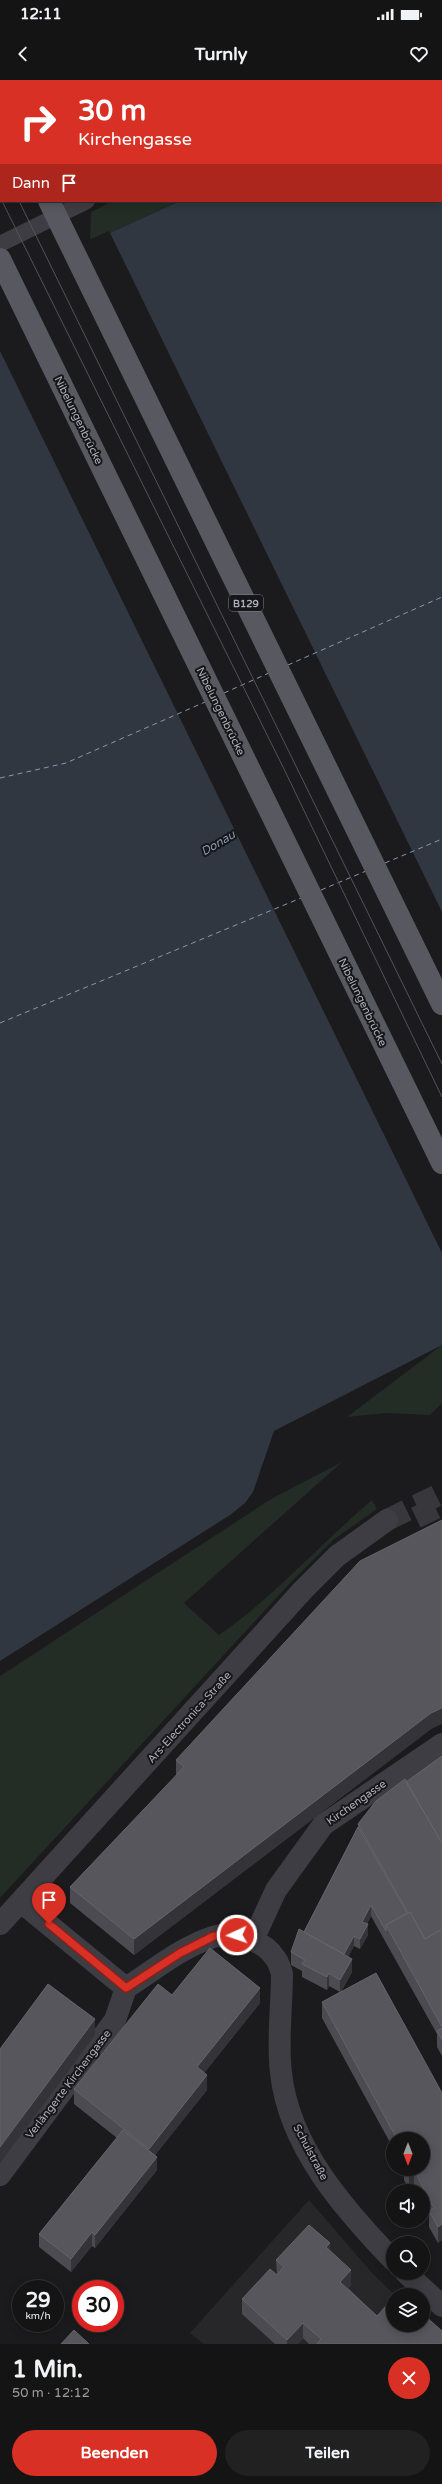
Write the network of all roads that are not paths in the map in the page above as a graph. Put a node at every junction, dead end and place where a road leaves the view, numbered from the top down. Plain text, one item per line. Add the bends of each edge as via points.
1 (49, 202) edge
2 (85, 202) edge
3 (0, 244) edge
4 (0, 259) edge
5 (442, 1004) edge
6 (442, 1163) edge
7 (388, 1520) tunnel mouth
8 (442, 1744) edge
9 (21, 1902) junction
10 (0, 1924) edge
11 (253, 1940) junction
12 (126, 1988) junction
13 (0, 2175) edge
14 (386, 2253) edge
15 (414, 2280) edge
16 (442, 2306) edge

1 - 5 main road, B129, bridge
2 - 3 lane
4 - 6 main road, Nibelungenbrücke
7 - 9 street, Ars-Electronica-Straße via 337,1556 303,1590
8 - 11 street, Kirchengasse via 323,1825 276,1890
9 - 10 street, Ars-Electronica-Straße
9 - 12 street
11 - 12 street via 237,1935 214,1936 180,1953
11 - 14 street, Schulstraße via 276,1959 282,1973 281,2073 288,2106 304,2143 327,2183 356,2221
12 - 13 street, Verlängerte Kirchengasse via 115,2020
15 - 16 street

